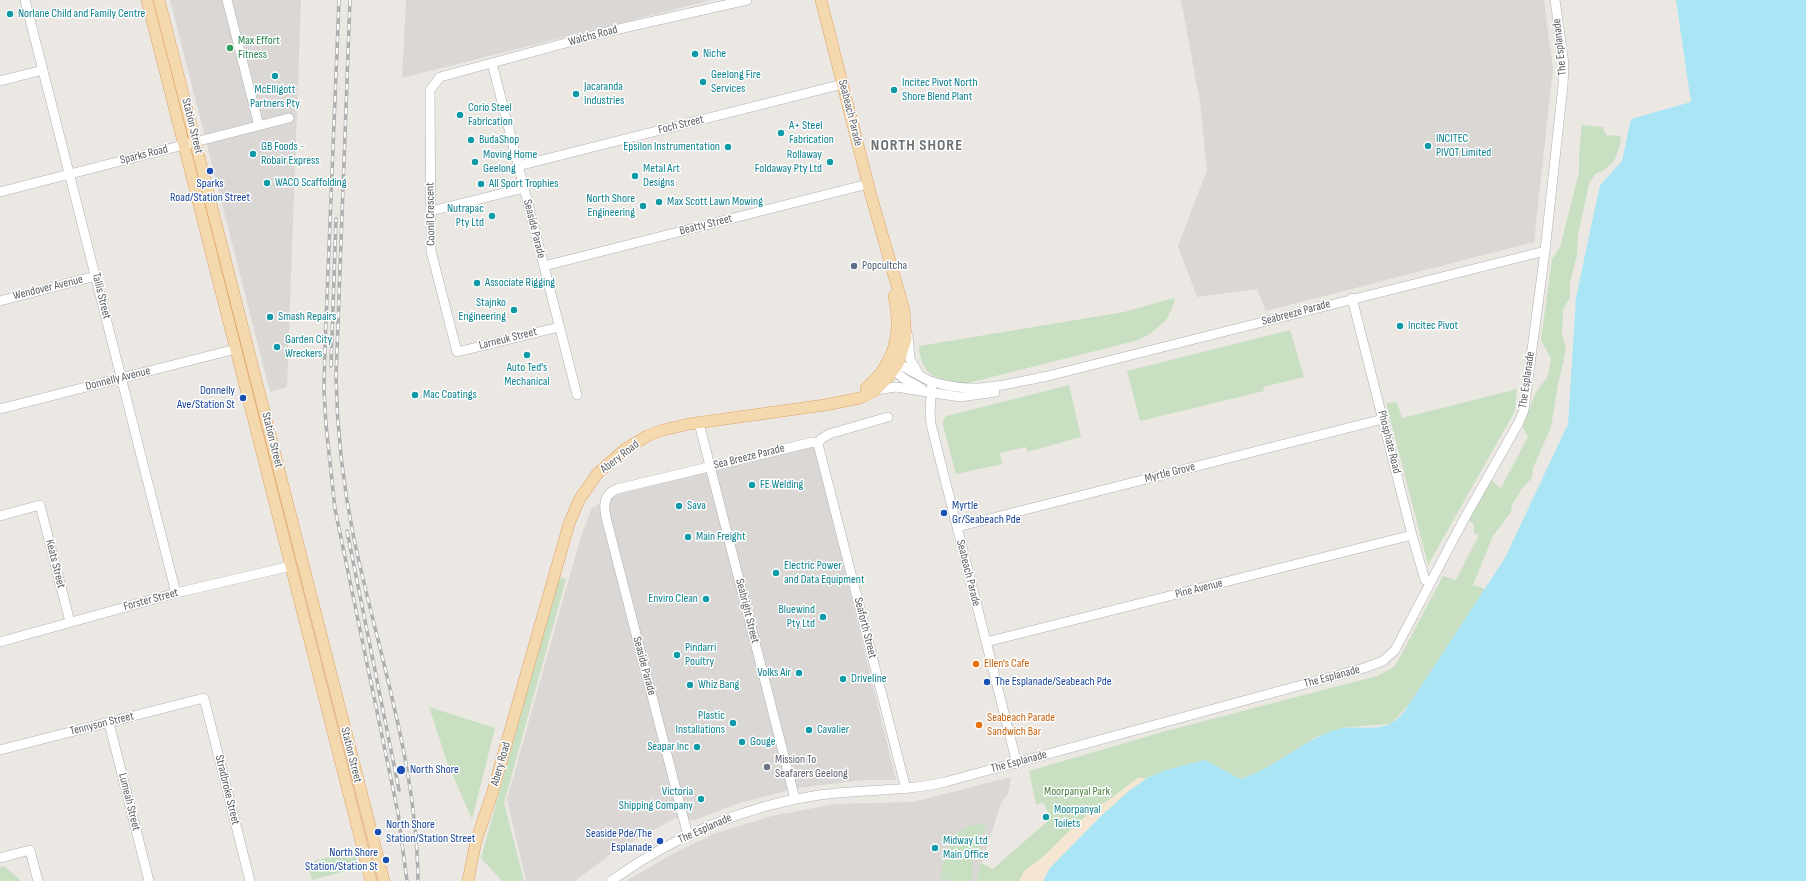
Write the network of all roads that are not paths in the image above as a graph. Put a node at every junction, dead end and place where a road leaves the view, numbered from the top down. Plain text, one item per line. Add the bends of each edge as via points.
1 (25, 0) edge
2 (147, 0) edge
3 (160, 0) edge
4 (227, 0) edge
5 (747, 0) edge
6 (821, 0) edge
7 (1555, 0) edge
8 (492, 63) junction
9 (43, 70) junction
10 (440, 78) joint
11 (0, 81) edge
12 (843, 84) junction
13 (289, 118) dead end
14 (259, 126) junction
15 (196, 141) junction
16 (184, 144) junction
17 (518, 166) junction
18 (70, 174) junction
19 (868, 184) junction
20 (524, 188) junction
21 (0, 192) edge
22 (431, 212) junction
23 (886, 250) junction
24 (1544, 250) junction
25 (544, 266) junction
26 (96, 276) junction
27 (1352, 298) junction
28 (0, 301) edge
29 (906, 325) junction
30 (559, 327) junction
31 (236, 349) junction
32 (457, 352) joint
33 (893, 365) junction
34 (921, 376) junction
35 (1048, 376) junction
36 (122, 378) junction
37 (932, 382) junction
38 (876, 390) junction
39 (931, 393) junction
40 (577, 395) dead end
41 (840, 402) junction
42 (0, 409) edge
43 (888, 417) dead end
44 (1383, 419) junction
45 (698, 423) junction
46 (818, 444) junction
47 (710, 467) junction
48 (607, 496) joint
49 (0, 516) edge
50 (957, 527) junction
51 (1412, 535) junction
52 (303, 563) junction
53 (291, 566) junction
54 (1430, 583) junction
55 (176, 593) junction
56 (70, 622) junction
57 (0, 642) edge
58 (986, 642) junction
59 (204, 698) joint
60 (109, 723) junction
61 (0, 750) edge
62 (1017, 764) junction
63 (906, 789) junction
64 (492, 794) junction
65 (795, 799) junction
66 (688, 836) junction
67 (0, 858) edge
68 (38, 881) edge
69 (149, 881) edge
70 (250, 881) edge
71 (371, 881) edge
72 (384, 881) edge
73 (468, 881) edge
74 (474, 881) edge
75 (611, 881) edge

1 - 9 street, Tallis Street
2 - 16 main road, Station Street
3 - 15 main road, Station Street
4 - 14 street
5 - 8 street, Walchs Road via 610,31
6 - 12 main road, Seabeach Parade
7 - 24 street, The Esplanade via 1564,64 1564,86
8 - 10 street, Walchs Road
8 - 17 street, Seaside Parade
9 - 11 street
9 - 18 street, Tallis Street
10 - 22 street, Coonil Crescent via 430,90
12 - 17 street, Foch Street
12 - 19 main road, Seabeach Parade
13 - 14 street, Sparks Road
14 - 15 street, Sparks Road
15 - 16 street, Sparks Road
15 - 52 main road, Station Street
16 - 18 street, Sparks Road
16 - 31 main road, Station Street
17 - 20 street, Seaside Parade
18 - 21 street, Sparks Road
18 - 26 street, Tallis Street
19 - 23 main road, Seabeach Parade
19 - 25 street, Beatty Street
20 - 22 street
20 - 25 street, Seaside Parade
22 - 32 street, Coonil Crescent via 431,251
23 - 29 main road, Seabeach Parade via 901,295
23 - 33 main road, Seabeach Parade via 897,311 898,328
24 - 27 street, Seabreeze Parade
24 - 54 street, The Esplanade via 1524,410
25 - 30 street, Seaside Parade
26 - 28 street, Wendover Avenue
26 - 36 street, Tallis Street
27 - 35 street, Seabreeze Parade
27 - 44 street, Phosphate Road
29 - 33 main road, Seabeach Parade via 906,341
29 - 34 street via 910,358 914,369
30 - 32 street, Larneuk Street
30 - 40 street, Seaside Parade
31 - 36 street, Donnelly Avenue
31 - 53 main road, Station Street
33 - 34 street, Seabreeze Parade
33 - 38 main road, Abery Road
33 - 39 street, Seabreeze Parade via 906,380
33 - 41 main road, Seabeach Parade via 853,397
34 - 37 street, Seabreeze Parade
35 - 37 street, Seabreeze Parade via 977,389
35 - 39 street, Seabreeze Parade via 977,396 954,397
36 - 42 street, Donnelly Avenue
36 - 55 street, Tallis Street
37 - 39 street, Seabeach Parade
38 - 39 street, Seabreeze Parade via 896,386
38 - 41 main road, Abery Road via 860,398
39 - 50 street, Seabeach Parade via 931,424
41 - 45 main road, Abery Road
43 - 46 street via 829,434
44 - 50 street, Myrtle Grove
44 - 51 street, Phosphate Road
45 - 47 street, Seabright Street
45 - 64 main road, Abery Road via 659,432 639,440 597,474 579,500 566,532
46 - 47 street, Sea Breeze Parade via 813,442
46 - 63 street, Seaforth Street
47 - 48 street, Sea Breeze Parade via 617,489
47 - 65 street, Seabright Street
48 - 66 street, Seaside Parade via 604,503 605,514
49 - 56 street, Keats Street via 40,505
50 - 58 street, Seabeach Parade
51 - 54 street, Phosphate Road via 1425,580
51 - 58 street, Pine Avenue
52 - 53 main road, Forster Street
52 - 72 main road, Station Street
53 - 55 street, Forster Street
53 - 71 main road, Station Street
54 - 62 street, The Esplanade via 1395,650 1383,661
55 - 56 street, Forster Street
56 - 57 street, Forster Street
58 - 62 street, Seabeach Parade
59 - 60 street, Tennyson Street
59 - 70 street, Stradbroke Street
60 - 61 street, Tennyson Street
60 - 69 street, Lumeah Street
62 - 63 street, The Esplanade via 938,784
63 - 65 street, The Esplanade via 832,793
64 - 73 main road, Abery Road via 478,834
64 - 74 main road, Abery Road
65 - 66 street, The Esplanade via 742,813
66 - 75 street, The Esplanade
67 - 68 street via 30,850

